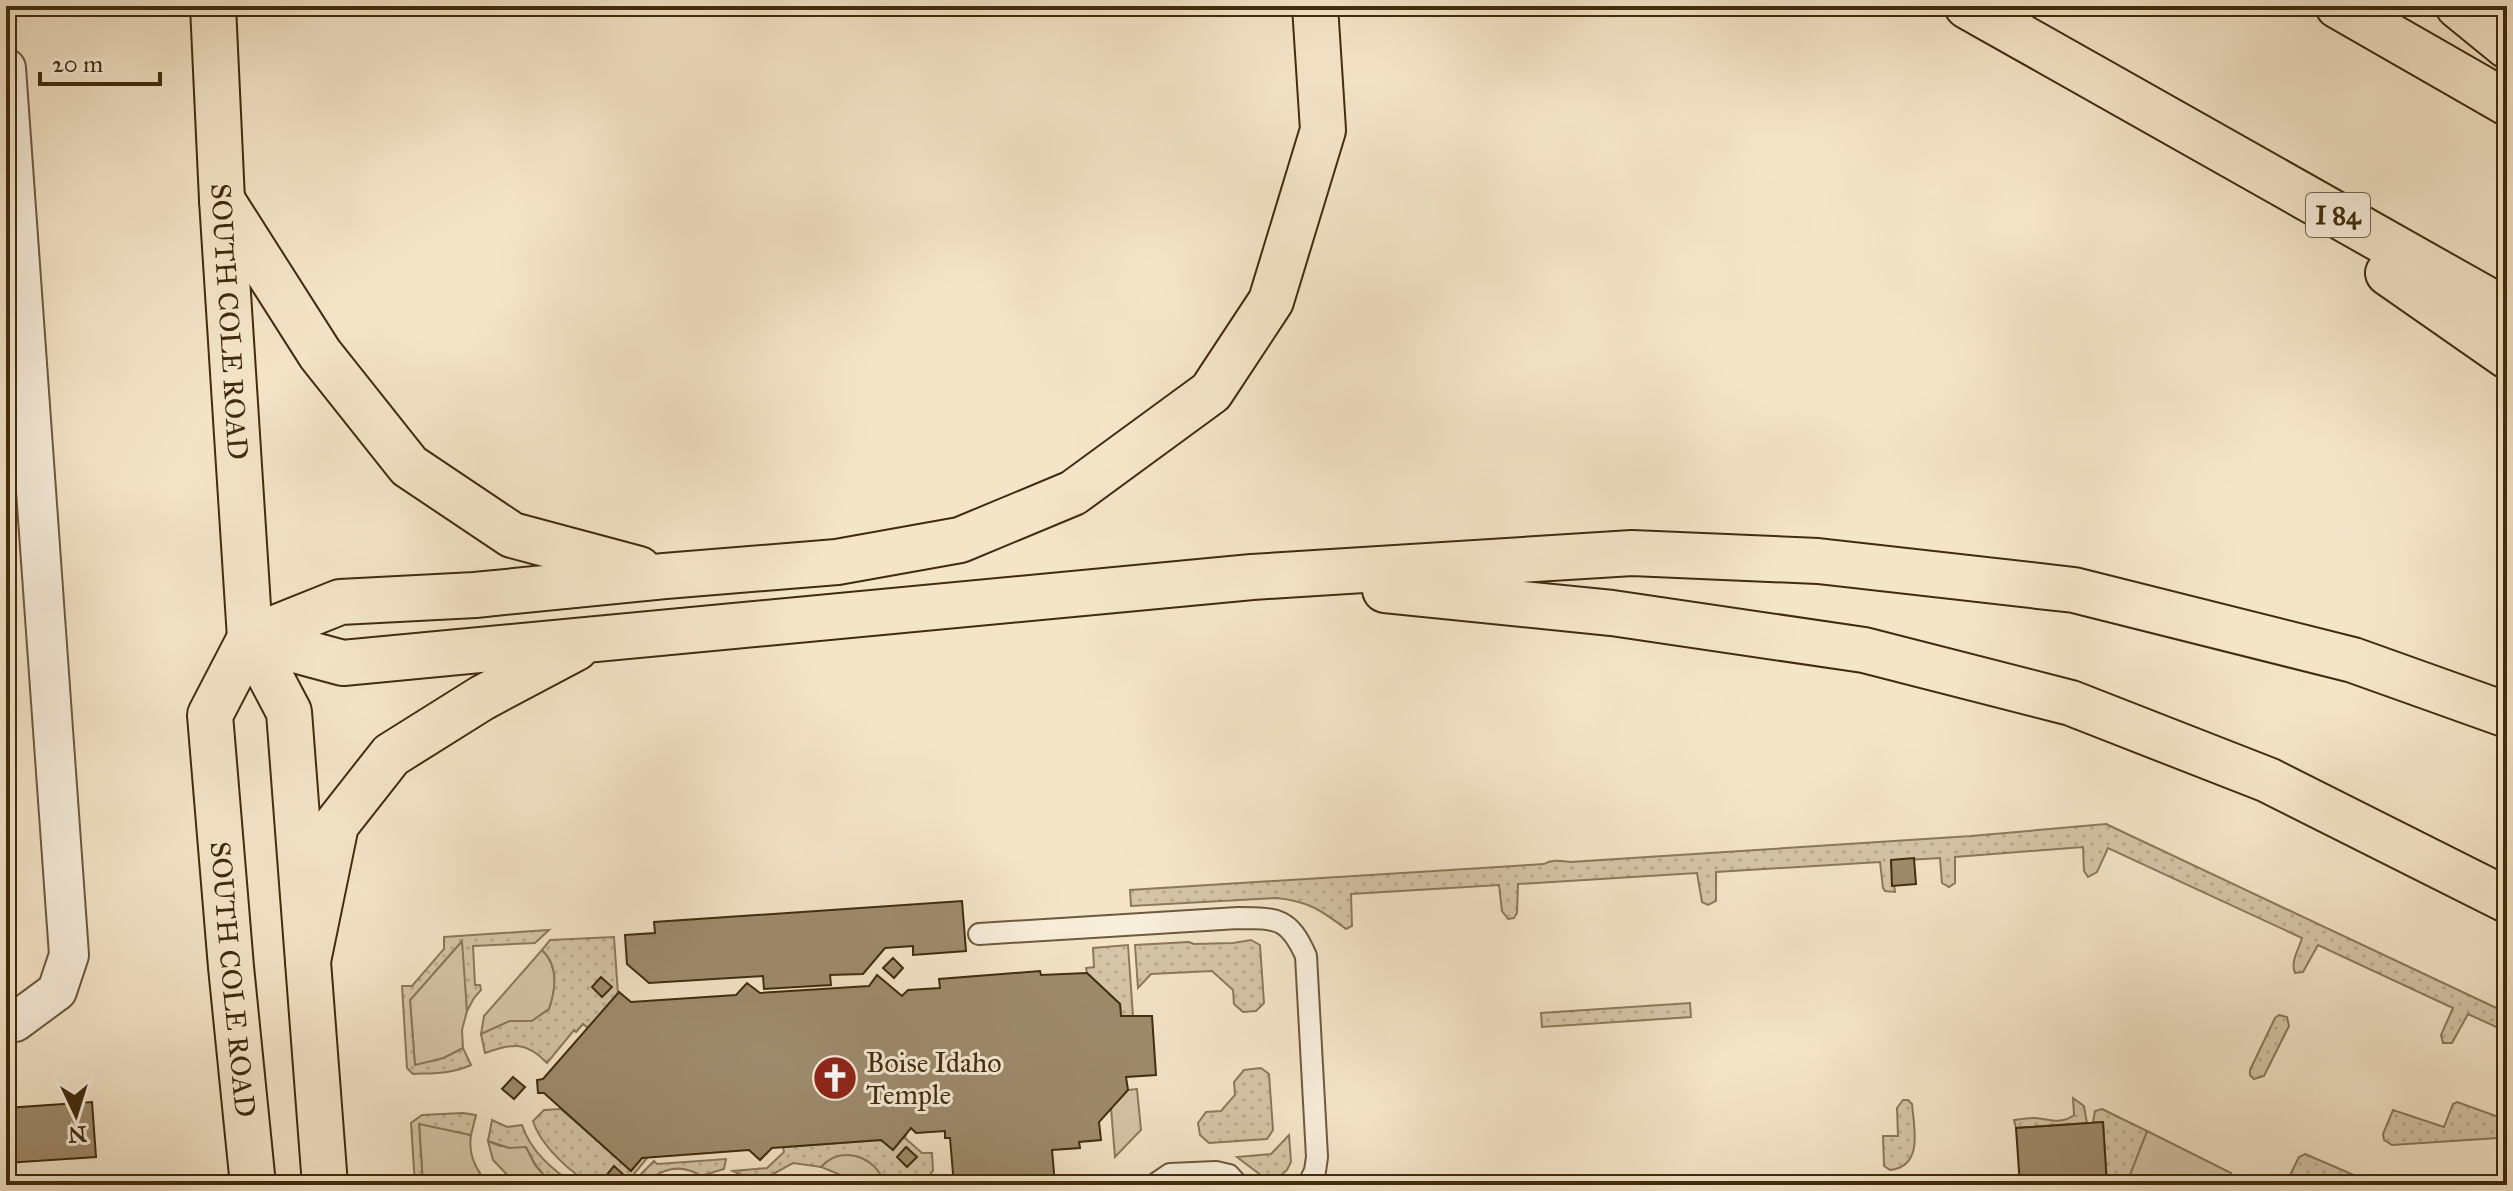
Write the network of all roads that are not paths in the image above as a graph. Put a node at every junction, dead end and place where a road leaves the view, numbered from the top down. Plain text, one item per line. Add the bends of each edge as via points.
1 (213, 6) edge
2 (1315, 6) edge
3 (1967, 6) edge
4 (2338, 6) edge
5 (2458, 6) edge
6 (2507, 46) edge
7 (6, 68) edge
8 (2507, 103) edge
9 (2170, 120) junction
10 (222, 200) junction
11 (2507, 311) edge
12 (2507, 356) edge
13 (23, 545) edge
14 (665, 576) junction
15 (1252, 577) junction
16 (250, 638) junction
17 (592, 639) junction
18 (2507, 715) edge
19 (2507, 900) edge
20 (979, 934) dead end
21 (308, 961) junction
22 (6, 1023) edge
23 (253, 1185) edge
24 (325, 1185) edge
25 (1154, 1185) edge
26 (1238, 1185) edge
27 (1308, 1185) edge

1 - 10 main road, SOUTH COLE ROAD
2 - 14 main road via 1323,130 1271,301 1211,392 1073,493 960,540 837,562
3 - 9 main road, I 84
4 - 8 main road
5 - 6 main road
7 - 13 street
9 - 11 main road, I 84
9 - 12 main road
10 - 14 main road via 320,354 409,466 512,535
10 - 16 main road, SOUTH COLE ROAD
13 - 22 street via 69,955 57,991
14 - 16 main road via 340,602
15 - 17 main road
15 - 18 main road via 1632,553 1818,561 2074,590 2353,660
15 - 19 main road via 1612,613 1864,650 2071,703 2268,780
16 - 17 main road via 343,663
16 - 21 main road, SOUTH COLE ROAD via 289,712
16 - 23 main road, SOUTH COLE ROAD via 210,715
17 - 21 main road via 391,755 336,825
20 - 27 lane via 1238,918 1277,920 1288,927 1306,956 1317,1157
21 - 24 main road, SOUTH COLE ROAD
25 - 26 lane via 1170,1174 1216,1172 1229,1175

